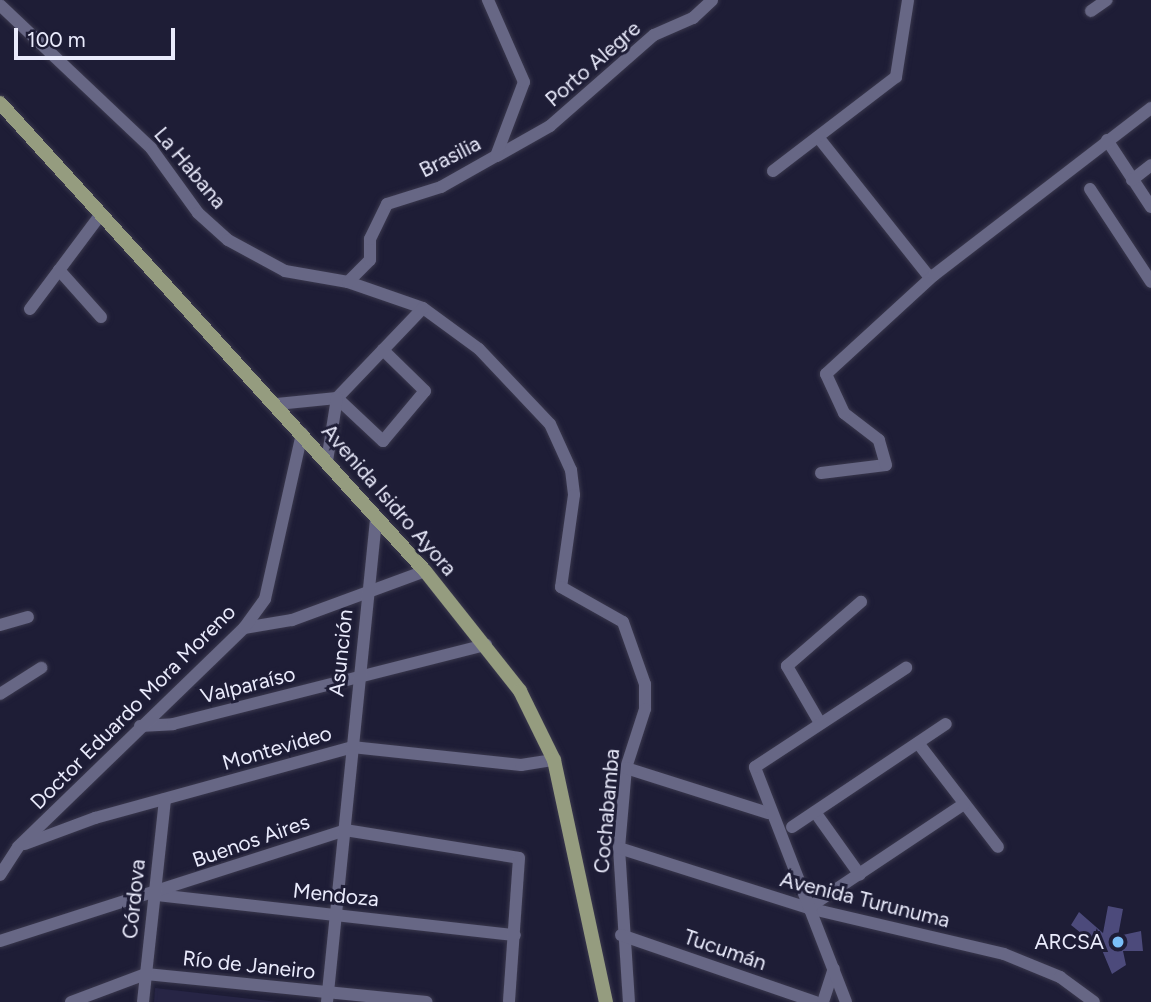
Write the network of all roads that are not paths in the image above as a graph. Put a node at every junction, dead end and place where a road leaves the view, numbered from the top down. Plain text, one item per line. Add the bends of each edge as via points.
1 (488, 0) edge
2 (712, 0) edge
3 (908, 0) edge
4 (1107, 0) edge
5 (0, 5) edge
6 (1091, 11) dead end
7 (0, 103) edge
8 (1151, 107) edge
9 (818, 137) junction
10 (1107, 140) junction
11 (496, 156) junction
12 (1151, 165) edge
13 (773, 171) dead end
14 (1132, 180) junction
15 (1090, 189) dead end
16 (1151, 207) edge
17 (101, 214) junction
18 (59, 270) junction
19 (930, 278) junction
20 (348, 282) junction
21 (1151, 282) edge
22 (423, 308) junction
23 (30, 309) dead end
24 (102, 317) dead end
25 (383, 350) junction
26 (520, 391) joint
27 (337, 398) junction
28 (277, 404) junction
29 (302, 433) junction
30 (327, 461) junction
31 (821, 473) dead end
32 (376, 516) junction
33 (425, 571) junction
34 (366, 591) junction
35 (861, 602) dead end
36 (28, 617) dead end
37 (0, 625) edge
38 (244, 628) junction
39 (486, 645) junction
40 (41, 668) dead end
41 (906, 668) dead end
42 (357, 677) junction
43 (0, 694) edge
44 (820, 723) junction
45 (946, 724) dead end
46 (140, 726) junction
47 (918, 743) junction
48 (352, 747) junction
49 (554, 760) junction
50 (626, 768) junction
51 (165, 799) junction
52 (964, 804) junction
53 (815, 811) junction
54 (768, 813) junction
55 (792, 827) dead end
56 (345, 830) junction
57 (18, 847) junction
58 (998, 847) dead end
59 (619, 848) junction
60 (0, 875) edge
61 (860, 875) junction
62 (153, 895) junction
63 (808, 908) junction
64 (335, 914) junction
65 (515, 935) junction
66 (621, 935) junction
67 (0, 941) edge
68 (834, 969) junction
69 (146, 974) junction
70 (328, 998) edge
71 (71, 1002) edge
72 (142, 1002) edge
73 (427, 1002) edge
74 (509, 1002) edge
75 (606, 1002) edge
76 (629, 1002) edge
77 (816, 1002) edge
78 (823, 1002) edge
79 (846, 1002) edge
80 (1094, 1002) edge

1 - 11 street, Brasilia via 524,82
2 - 11 street, Porto Alegre via 693,18 654,35 551,127
3 - 9 street via 896,78
4 - 6 street
5 - 20 street, La Habana via 151,148 198,213 228,240 285,271
7 - 17 main road, Avenida Isidro Ayora
8 - 10 street
9 - 13 street
9 - 19 street
10 - 14 street
10 - 19 street
11 - 20 street, Brasilia via 441,187 387,204 370,239 370,260
12 - 14 street
14 - 16 street
15 - 21 street
17 - 18 street
17 - 28 main road, Avenida Isidro Ayora
18 - 23 street
18 - 24 street
19 - 31 street via 825,376 847,416 879,440 886,464 875,471
20 - 22 street, La Habana
22 - 25 street
22 - 26 street, La Habana
25 - 27 street
25 - 27 street via 425,391 383,441
26 - 50 street, Cochabamba via 550,424 571,470 574,495 561,587 623,622 634,643 646,697
27 - 28 street
27 - 30 street
28 - 29 main road, Avenida Isidro Ayora
29 - 30 main road, Avenida Isidro Ayora
29 - 38 street, Doctor Eduardo Mora Moreno via 274,572
30 - 32 main road, Avenida Isidro Ayora
32 - 33 main road, Avenida Isidro Ayora
32 - 34 street, Asunción
33 - 34 street
33 - 39 main road, Avenida Isidro Ayora
34 - 38 street via 292,620
34 - 42 street, Asunción
35 - 44 street via 787,666
36 - 37 street
38 - 46 street, Doctor Eduardo Mora Moreno
39 - 42 street, Valparaíso
39 - 49 main road, Avenida Isidro Ayora via 520,691
40 - 43 street
41 - 44 street
42 - 46 street, Valparaíso via 173,724
42 - 48 street, Asunción
44 - 54 street via 755,767
45 - 47 street
46 - 57 street, Doctor Eduardo Mora Moreno
47 - 52 street
47 - 53 street
48 - 49 street, Montevideo via 521,765
48 - 51 street, Montevideo
48 - 56 street, Asunción
49 - 75 main road, Avenida Isidro Ayora
50 - 54 street
50 - 59 street, Cochabamba
51 - 57 street, Montevideo
51 - 62 street, Córdova
52 - 58 street
52 - 61 street
53 - 55 street
53 - 61 street
54 - 63 street
56 - 62 street, Buenos Aires
56 - 64 street, Asunción
56 - 65 street, Buenos Aires via 519,858
57 - 60 street, Doctor Eduardo Mora Moreno
59 - 63 street, Avenida Turunuma
59 - 66 street, Cochabamba
61 - 63 street
62 - 64 street, Mendoza
62 - 67 street, Buenos Aires
62 - 69 street, Córdova
63 - 68 street
63 - 80 street, Avenida Turunuma via 1004,954 1060,977
64 - 65 street, Mendoza
64 - 70 street, Asunción
65 - 74 street
66 - 76 street, Cochabamba
66 - 77 street, Tucumán
68 - 78 street
68 - 79 street
69 - 70 street, Río de Janeiro
69 - 71 street, Río de Janeiro
69 - 72 street, Córdova
70 - 73 street, Río de Janeiro

